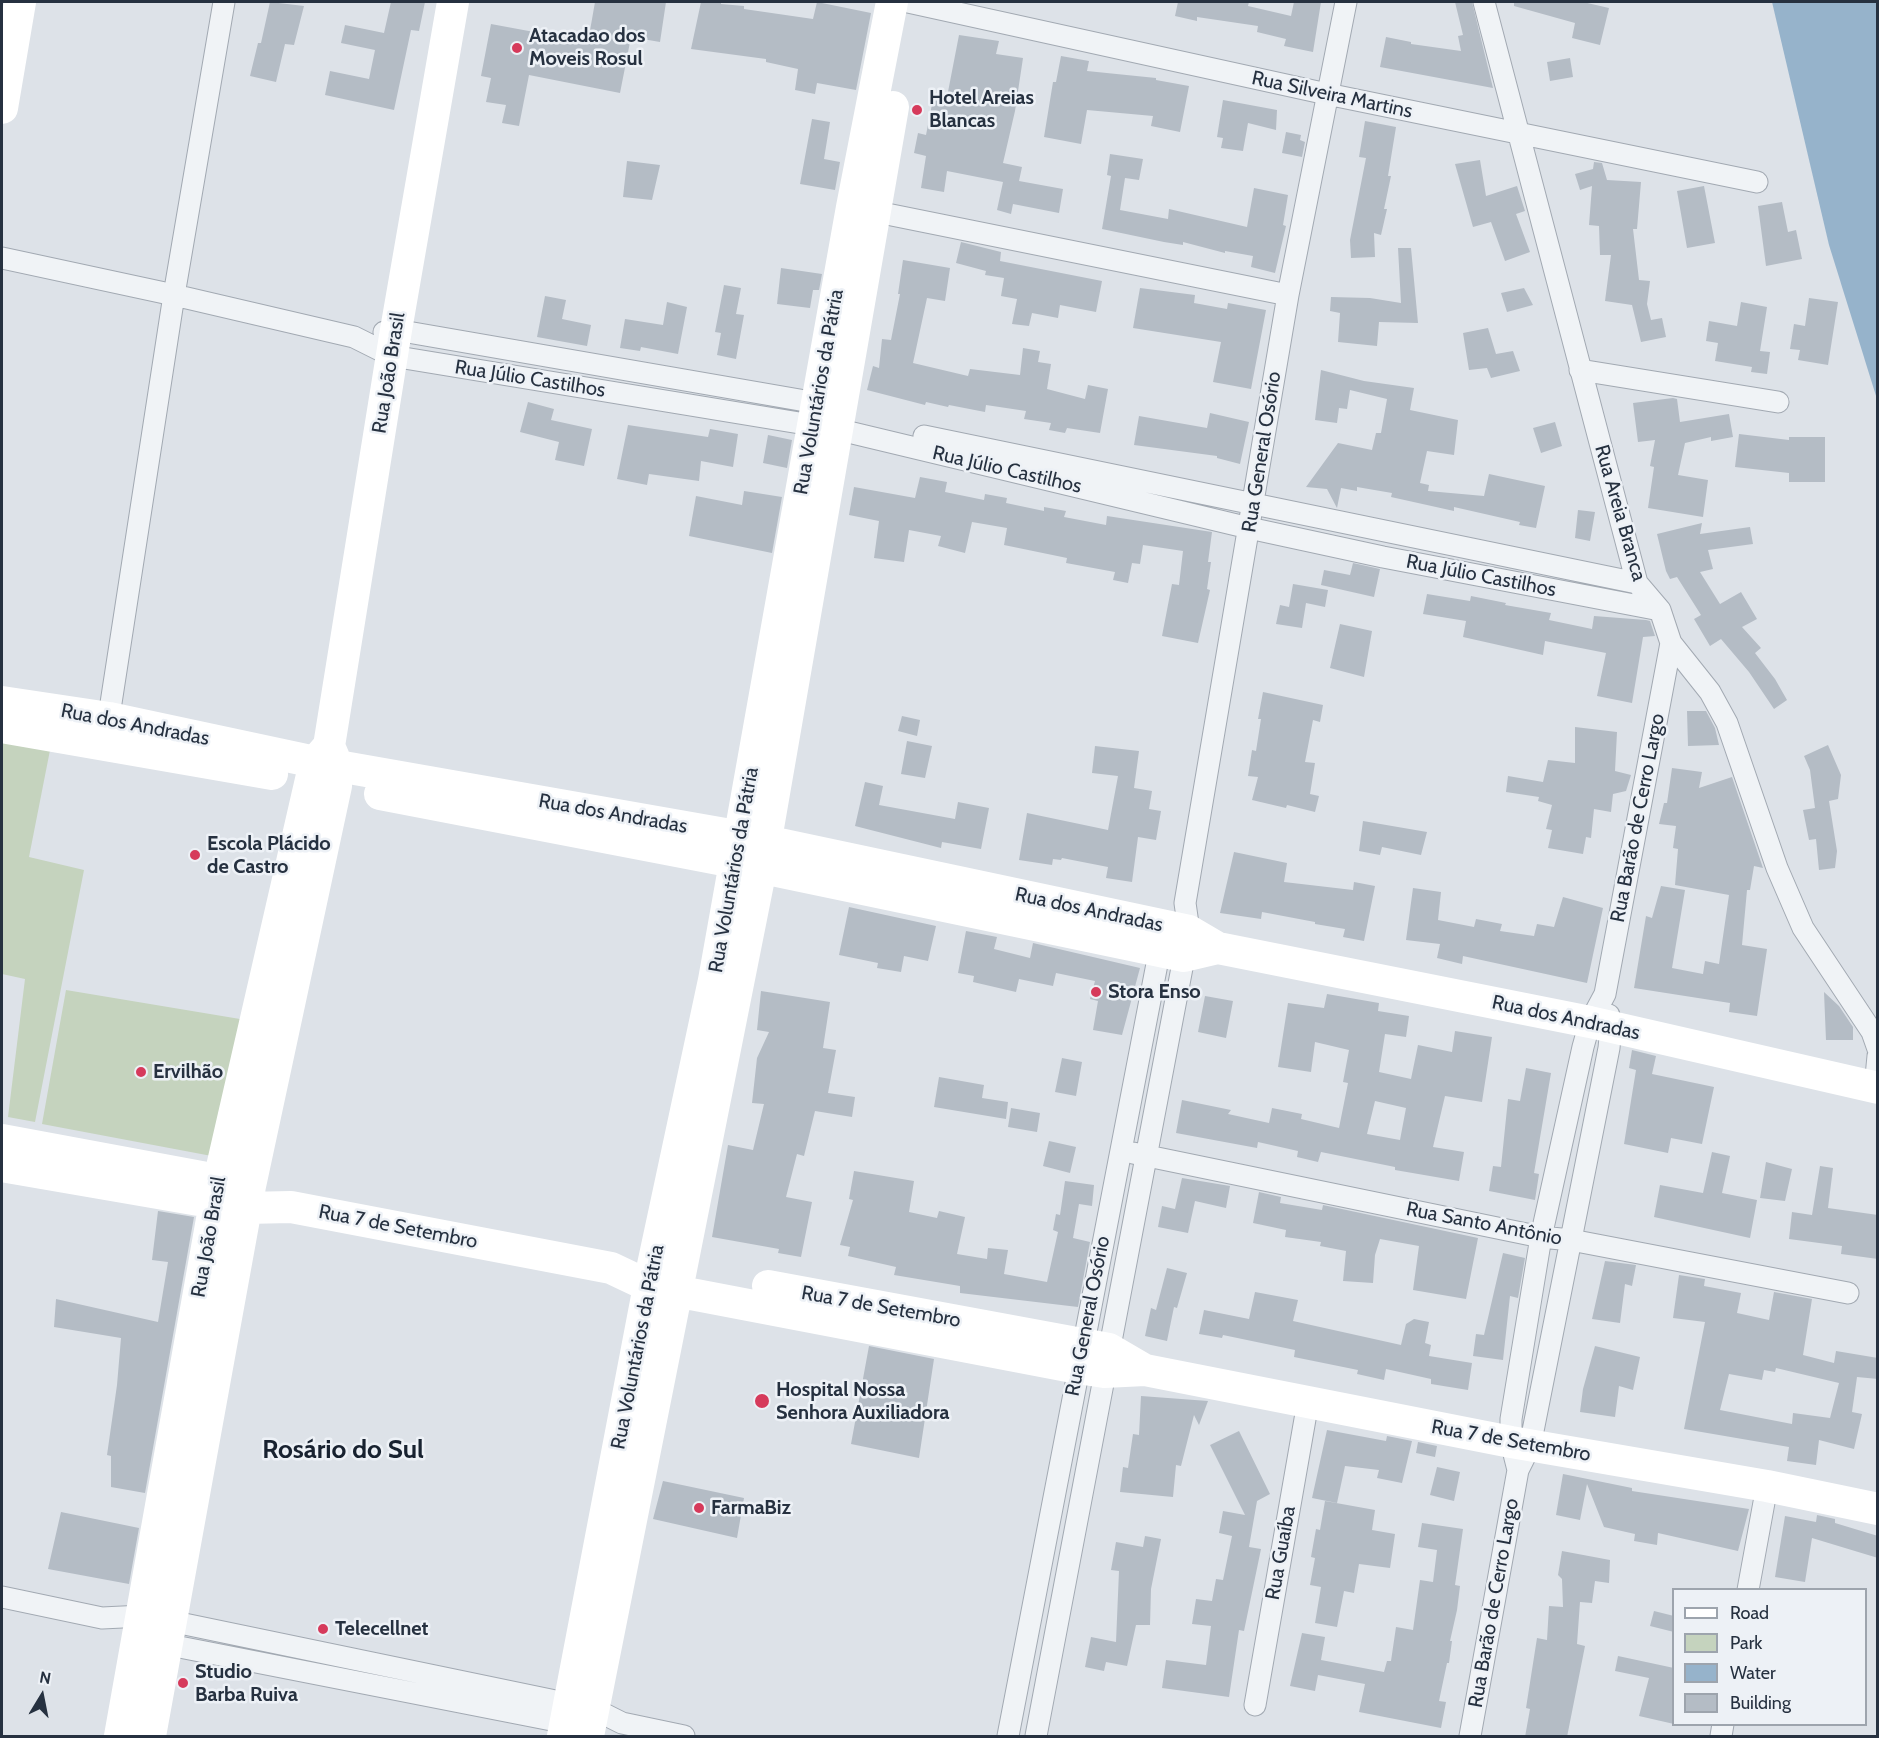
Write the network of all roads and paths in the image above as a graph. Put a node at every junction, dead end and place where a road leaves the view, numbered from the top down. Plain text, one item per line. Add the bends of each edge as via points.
1 (20, 2) edge
2 (224, 2) edge
3 (453, 2) edge
4 (906, 2) edge
5 (1346, 2) edge
6 (1484, 2) edge
7 (1327, 94) junction
8 (2, 107) edge
9 (1517, 133) junction
10 (1757, 182) dead end
11 (863, 209) junction
12 (2, 258) edge
13 (174, 295) junction
14 (1288, 295) junction
15 (394, 343) junction
16 (1580, 370) junction
17 (1778, 402) dead end
18 (826, 419) junction
19 (1254, 505) junction
20 (1249, 528) junction
21 (1388, 532) junction
22 (1383, 557) junction
23 (1637, 583) junction
24 (1660, 610) junction
25 (1671, 643) junction
26 (2, 702) edge
27 (2, 727) edge
28 (107, 730) junction
29 (325, 768) junction
30 (750, 852) junction
31 (1176, 933) junction
32 (1600, 1024) junction
33 (1878, 1049) edge
34 (1878, 1056) edge
35 (1876, 1088) edge
36 (2, 1140) edge
37 (1120, 1150) junction
38 (1144, 1156) junction
39 (2, 1166) edge
40 (217, 1192) junction
41 (248, 1197) junction
42 (1541, 1237) junction
43 (1571, 1240) junction
44 (665, 1278) junction
45 (1848, 1293) dead end
46 (1094, 1358) junction
47 (1308, 1402) junction
48 (194, 1407) junction
49 (1520, 1453) junction
50 (1767, 1486) junction
51 (1878, 1509) edge
52 (1748, 1588) edge
53 (2, 1597) edge
54 (155, 1630) junction
55 (1255, 1705) dead end
56 (579, 1723) edge
57 (120, 1737) edge
58 (150, 1737) edge
59 (684, 1737) edge
60 (1008, 1737) edge
61 (1036, 1737) edge
62 (1470, 1737) edge

1 - 8 street
2 - 13 street
3 - 15 street, Rua João Brasil
4 - 7 street, Rua Silveira Martins
4 - 11 street, Rua Voluntários da Pátria
5 - 7 street, Rua General Osório
6 - 9 street, Rua Areia Branca
7 - 9 street, Rua Silveira Martins
7 - 14 street, Rua General Osório
9 - 10 street, Rua Silveira Martins
9 - 16 street, Rua Areia Branca
11 - 14 street
11 - 18 street, Rua Voluntários da Pátria
12 - 13 street, Rua Júlio Castilhos
13 - 15 street, Rua Júlio Castilhos
13 - 28 street
14 - 19 street, Rua General Osório
15 - 18 street, Rua Júlio Castilhos
15 - 29 street, Rua João Brasil
16 - 17 street
16 - 23 street, Rua Areia Branca
18 - 19 street, Rua Júlio Castilhos
18 - 20 street, Rua Júlio Castilhos
18 - 30 street, Rua Voluntários da Pátria
19 - 20 street, Rua General Osório
19 - 21 street, Rua Júlio Castilhos
20 - 22 street, Rua Júlio Castilhos
20 - 31 street, Rua General Osório
21 - 22 street
21 - 23 street, Rua Júlio Castilhos
22 - 24 street, Rua Júlio Castilhos
23 - 24 street, Rua Areia Branca
24 - 25 street, Rua Areia Branca
25 - 32 street, Rua Barão de Cerro Largo
25 - 33 street, Rua Areia Branca via 1710,692 1726,723 1773,858 1803,928 1872,1032
26 - 28 street, Rua dos Andradas
27 - 28 street, Rua dos Andradas
28 - 29 street, Rua dos Andradas
29 - 30 street, Rua dos Andradas via 473,801
29 - 40 street, Rua João Brasil
29 - 41 street, Rua João Brasil
30 - 31 street, Rua dos Andradas via 1034,911
30 - 44 street, Rua Voluntários da Pátria
31 - 32 street, Rua dos Andradas via 1218,948
31 - 37 street, Rua General Osório
31 - 38 street, Rua General Osório
32 - 35 street, Rua dos Andradas
32 - 42 street, Rua Barão de Cerro Largo
32 - 43 street, Rua Barão de Cerro Largo
34 - 35 street
36 - 40 street, Rua 7 de Setembro
37 - 38 street, Rua Santo Antônio
37 - 46 street, Rua General Osório
38 - 42 street, Rua Santo Antônio
38 - 46 street, Rua General Osório
39 - 40 street, Rua 7 de Setembro
40 - 41 street, Rua 7 de Setembro
40 - 48 street, Rua João Brasil
41 - 44 street, Rua 7 de Setembro
41 - 48 street, Rua João Brasil
42 - 43 street, Rua Santo Antônio
42 - 49 street, Rua Barão de Cerro Largo via 1511,1419
43 - 45 street, Rua Santo Antônio
43 - 49 street, Rua Barão de Cerro Largo
44 - 46 street, Rua 7 de Setembro
44 - 56 street, Rua Voluntários da Pátria
46 - 47 street, Rua 7 de Setembro
46 - 60 street, Rua General Osório
46 - 61 street, Rua General Osório
47 - 49 street, Rua 7 de Setembro
47 - 55 street, Rua Guaíba
48 - 54 street, Rua João Brasil
49 - 50 street, Rua 7 de Setembro
49 - 62 street, Rua Barão de Cerro Largo
50 - 51 street, Rua 7 de Setembro
50 - 52 street
53 - 54 street
54 - 56 street
54 - 57 street, Rua João Brasil
54 - 58 street, Rua João Brasil
56 - 59 street via 621,1724

